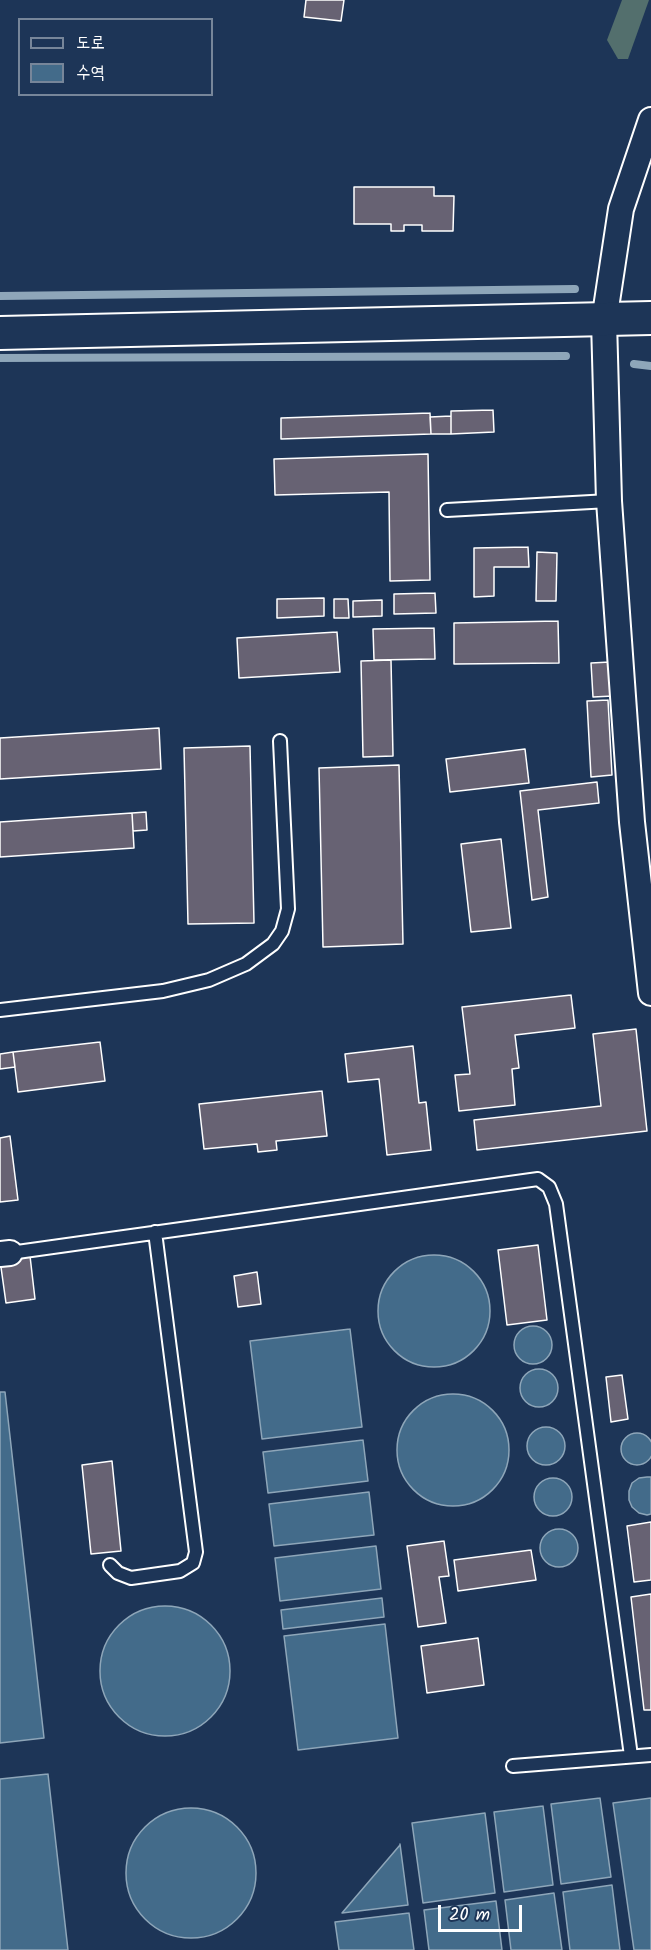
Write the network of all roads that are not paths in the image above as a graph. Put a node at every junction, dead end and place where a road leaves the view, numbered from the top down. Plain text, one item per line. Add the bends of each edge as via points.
1 (651, 120) edge
2 (651, 318) edge
3 (604, 321) junction
4 (0, 333) edge
5 (609, 501) junction
6 (447, 510) dead end
7 (280, 741) dead end
8 (651, 993) edge
9 (0, 1010) edge
10 (155, 1232) junction
11 (5, 1253) edge
12 (110, 1565) dead end
13 (651, 1755) edge
14 (631, 1756) junction
15 (513, 1766) dead end

1 - 3 street via 621,208
2 - 3 street
3 - 4 street
3 - 5 street
5 - 6 lane
5 - 8 street via 632,822
7 - 9 lane via 288,909 282,931 273,944 246,964 209,980 163,991
10 - 11 lane
10 - 12 lane via 196,1552 193,1563 180,1571 131,1578
10 - 14 lane via 538,1179 549,1187 556,1204
13 - 14 lane
14 - 15 lane

